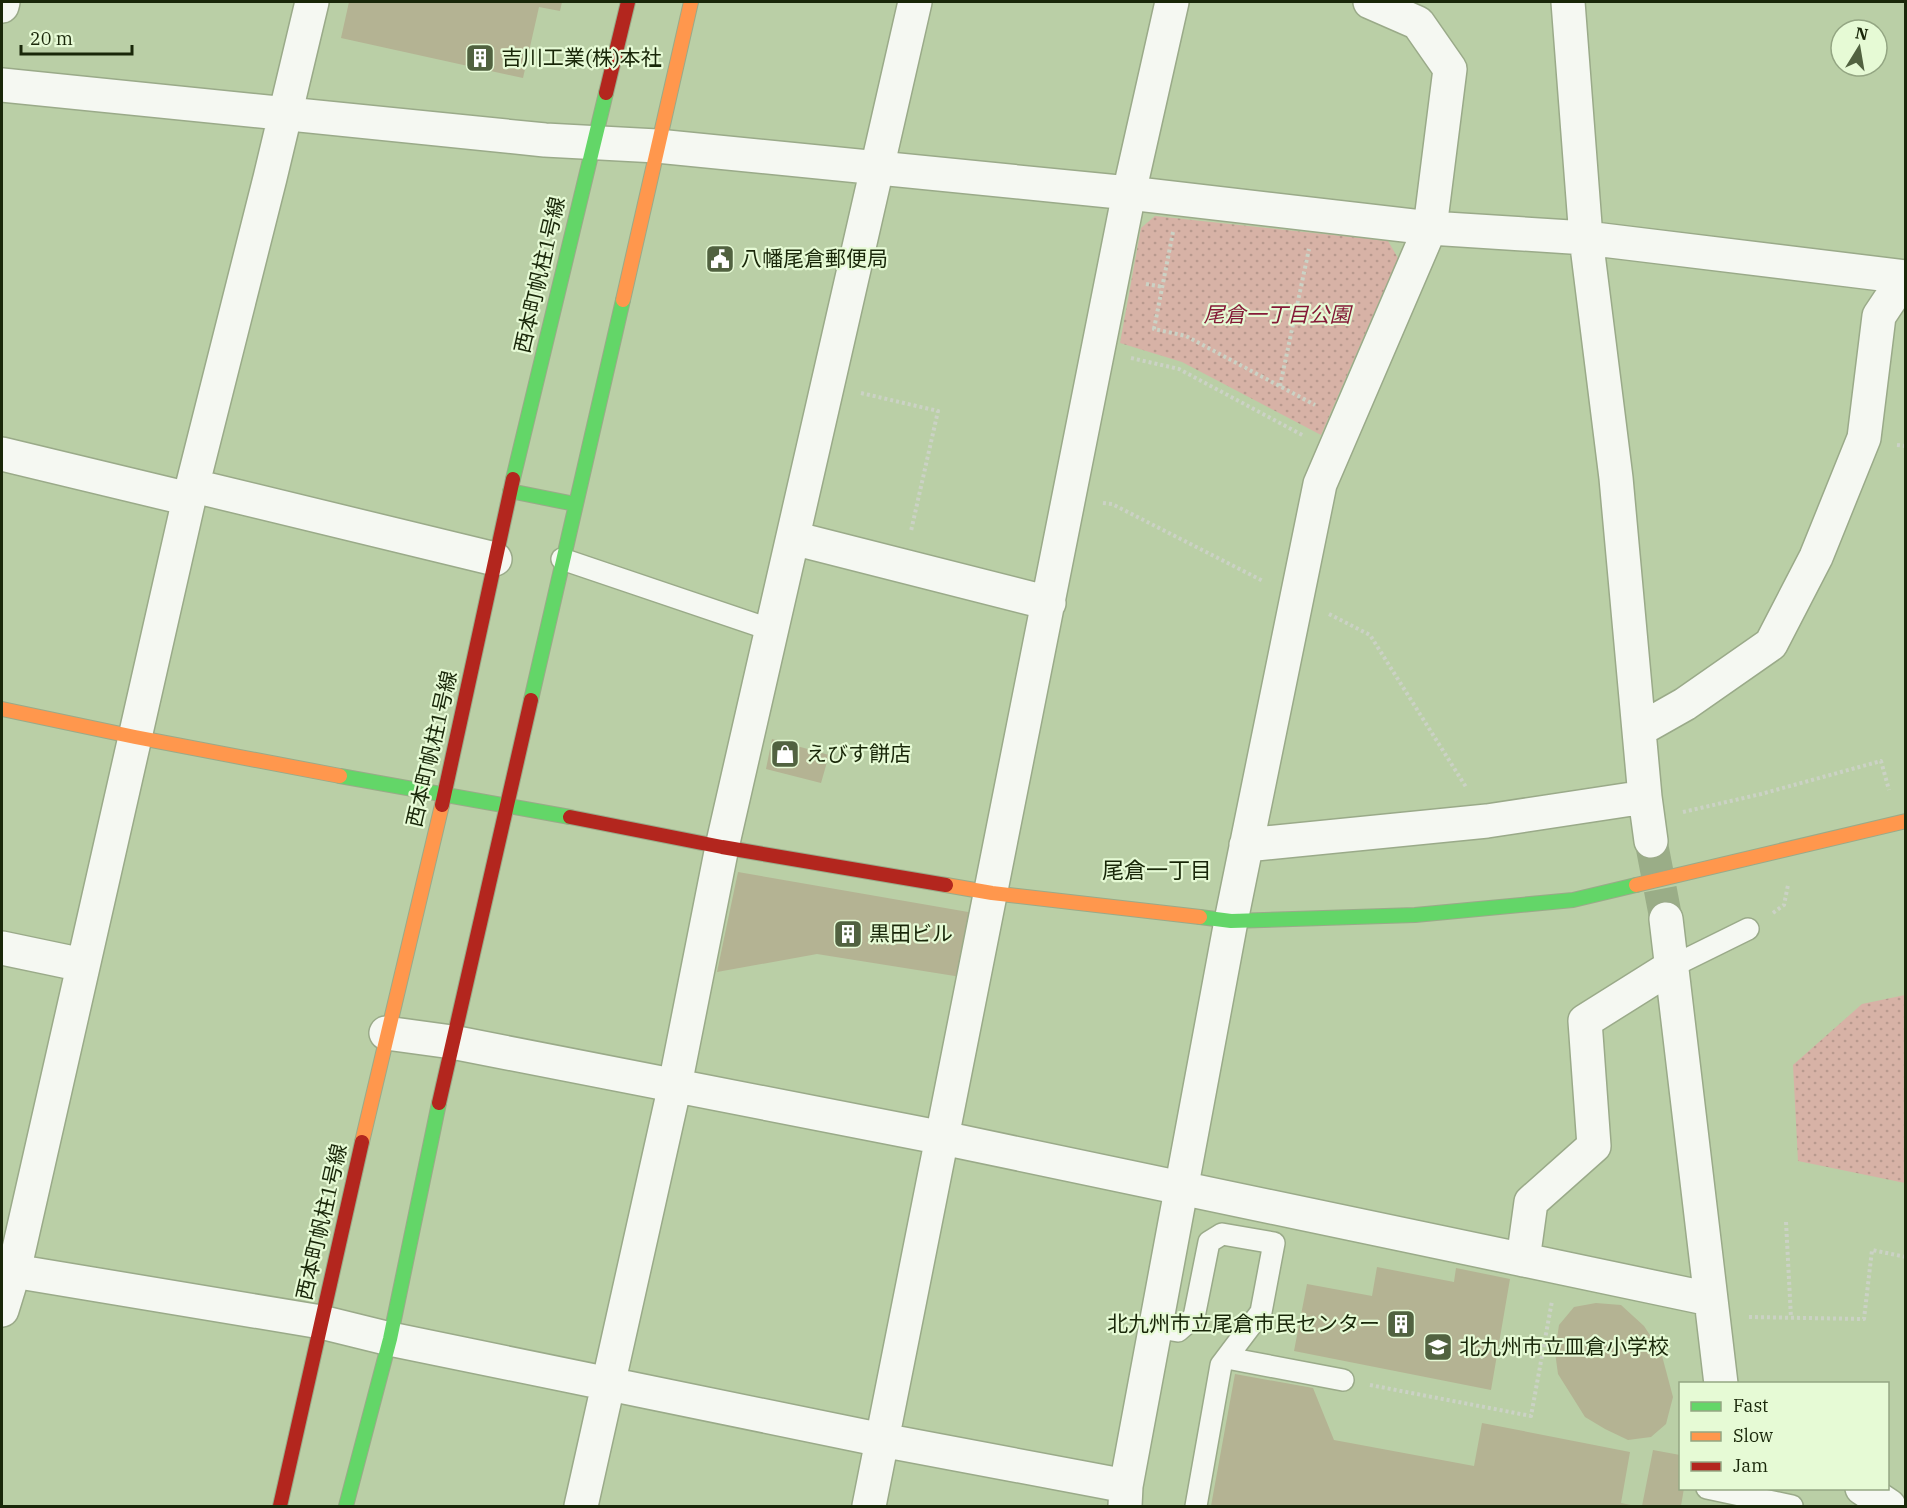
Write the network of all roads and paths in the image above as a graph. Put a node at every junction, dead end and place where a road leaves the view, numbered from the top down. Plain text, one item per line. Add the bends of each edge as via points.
1 (312, 2) edge
2 (628, 2) edge
3 (691, 2) edge
4 (915, 2) edge
5 (1172, 2) edge
6 (1370, 2) edge
7 (1568, 2) edge
8 (2, 84) edge
9 (286, 114) junction
10 (593, 143) junction
11 (657, 146) junction
12 (878, 170) junction
13 (1130, 193) junction
14 (1180, 199) junction
15 (1430, 228) junction
16 (1586, 238) junction
17 (1309, 248) dead end
18 (1905, 277) edge
19 (1099, 351) junction
20 (828, 385) junction
21 (1280, 386) junction
22 (1347, 422) junction
23 (1334, 452) junction
24 (2, 454) edge
25 (510, 491) junction
26 (192, 493) junction
27 (575, 504) junction
28 (793, 538) junction
29 (495, 559) junction
30 (562, 559) junction
31 (903, 566) junction
32 (1049, 603) junction
33 (772, 630) junction
34 (2, 709) edge
35 (1639, 730) junction
36 (135, 738) junction
37 (1881, 761) dead end
38 (444, 795) junction
39 (507, 805) junction
40 (1648, 819) junction
41 (1905, 821) edge
42 (1246, 845) junction
43 (1797, 846) junction
44 (722, 847) junction
45 (992, 893) junction
46 (1666, 919) tunnel mouth
47 (1231, 921) junction
48 (1748, 929) joint
49 (2, 948) edge
50 (83, 966) junction
51 (1671, 967) junction
52 (386, 1033) junction
53 (452, 1042) junction
54 (675, 1085) junction
55 (943, 1138) junction
56 (1180, 1188) junction
57 (1786, 1222) dead end
58 (1905, 1257) edge
59 (1523, 1260) junction
60 (8, 1270) edge
61 (1554, 1291) dead end
62 (1711, 1308) junction
63 (2, 1310) edge
64 (1791, 1318) junction
65 (321, 1322) junction
66 (1154, 1327) junction
67 (390, 1339) junction
68 (1227, 1358) junction
69 (1343, 1380) joint
70 (1721, 1382) edge
71 (608, 1383) junction
72 (882, 1440) junction
73 (1716, 1490) edge
74 (1865, 1490) edge
75 (1125, 1496) edge
76 (280, 1506) edge
77 (346, 1506) edge
78 (581, 1506) edge
79 (869, 1506) edge
80 (1196, 1506) edge
81 (1792, 1506) edge
82 (1889, 1506) edge

1 - 9 street
2 - 10 street, 西本町帆柱1号線
3 - 11 street
4 - 12 street
5 - 13 street
6 - 15 street via 1419,23 1450,69
7 - 16 street
8 - 9 street
9 - 10 street
9 - 26 street
10 - 11 street
10 - 25 street, 西本町帆柱1号線
11 - 12 street
11 - 27 street
12 - 13 street
12 - 20 street
13 - 14 street
13 - 19 street
14 - 15 street
14 - 21 path via 1154,329 1186,336
15 - 16 street
15 - 22 street
16 - 18 street
16 - 35 street via 1617,489
17 - 21 path
18 - 35 street via 1880,316 1864,438 1816,557 1771,644 1685,704
19 - 23 path via 1179,369
19 - 32 street
20 - 28 street
20 - 31 path via 938,411
21 - 22 path
22 - 23 street
23 - 42 street via 1320,484
24 - 26 street
25 - 27 street
25 - 29 street, 西本町帆柱1号線
26 - 29 street
26 - 36 street
27 - 30 street
28 - 31 street
28 - 33 street
29 - 38 street, 西本町帆柱1号線
30 - 33 lane
30 - 39 street
31 - 32 street
32 - 45 street
33 - 44 street
34 - 36 street
35 - 40 street
36 - 38 street
36 - 50 street
37 - 40 path via 1761,794
38 - 39 street
38 - 52 street, 西本町帆柱1号線
39 - 44 street
39 - 53 street
40 - 42 street via 1487,821
41 - 43 street
42 - 47 street
43 - 47 street via 1573,900 1415,915
43 - 48 path via 1784,905
44 - 45 street
44 - 54 street
45 - 47 street
45 - 55 street
46 - 51 street
47 - 56 street
48 - 51 lane
49 - 50 street
50 - 60 street
51 - 59 street via 1585,1021 1594,1146 1531,1202
51 - 62 street
52 - 53 street
52 - 65 street, 西本町帆柱1号線
53 - 54 street
53 - 67 street
54 - 55 street
54 - 71 street
55 - 56 street
55 - 72 street
56 - 59 street
56 - 66 street
57 - 64 path
58 - 64 path via 1872,1250 1864,1319
59 - 62 street
60 - 63 street
60 - 65 street
61 - 69 path via 1531,1416
62 - 64 path
62 - 70 street
65 - 67 street
65 - 76 street, 西本町帆柱1号線
66 - 68 lane via 1178,1331 1194,1317 1209,1242 1222,1234 1274,1243 1261,1312
66 - 75 street
67 - 71 street
67 - 77 street
68 - 69 lane
68 - 80 lane via 1221,1365
71 - 72 street
71 - 78 street
72 - 75 street
72 - 79 street
73 - 81 lane
74 - 82 street

